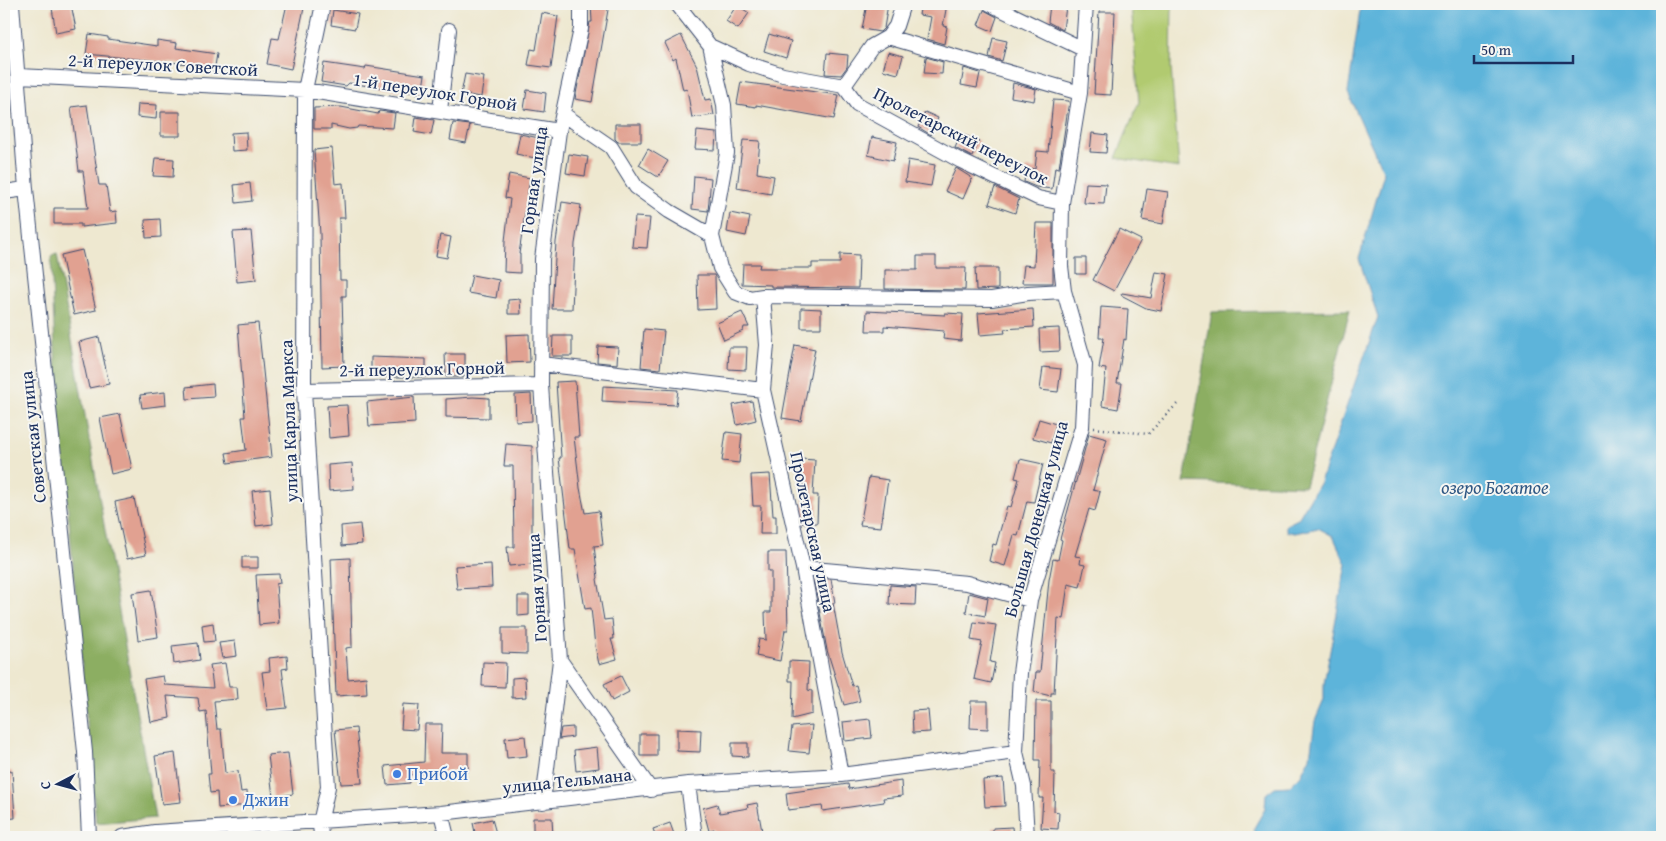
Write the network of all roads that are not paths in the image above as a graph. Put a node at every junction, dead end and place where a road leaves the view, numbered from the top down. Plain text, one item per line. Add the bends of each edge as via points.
1 (12, 4) edge
2 (323, 4) edge
3 (581, 4) edge
4 (677, 4) edge
5 (903, 4) edge
6 (990, 4) edge
7 (1086, 4) edge
8 (449, 30) dead end
9 (888, 36) junction
10 (710, 46) junction
11 (1083, 49) junction
12 (19, 76) junction
13 (844, 86) junction
14 (305, 90) junction
15 (1080, 93) junction
16 (440, 111) junction
17 (563, 114) junction
18 (559, 131) junction
19 (26, 189) junction
20 (4, 192) edge
21 (1062, 203) junction
22 (712, 236) junction
23 (1064, 291) junction
24 (764, 296) junction
25 (541, 364) junction
26 (541, 385) junction
27 (304, 390) junction
28 (763, 390) junction
29 (803, 568) junction
30 (1030, 600) junction
31 (560, 660) junction
32 (1016, 752) junction
33 (841, 775) junction
34 (688, 784) junction
35 (651, 790) junction
36 (543, 802) junction
37 (441, 813) junction
38 (320, 823) junction
39 (89, 837) edge
40 (122, 837) edge
41 (321, 837) edge
42 (447, 837) edge
43 (695, 837) edge
44 (1027, 837) edge

1 - 12 street, Советская улица
2 - 14 street, улица Карла Маркса
3 - 17 street, Горная улица via 581,29
4 - 10 street
5 - 9 street via 896,26
6 - 11 street
7 - 11 street, Большая Донецкая улица
8 - 16 street
9 - 13 street via 872,46
9 - 15 street
10 - 13 street via 783,75
10 - 22 street via 724,104 727,153
11 - 15 street, Большая Донецкая улица
12 - 14 street, 2-й переулок Советской
12 - 19 street, Советская улица
13 - 21 street, Пролетарский переулок via 857,104 952,156 1031,195
14 - 16 street, 1-й переулок Горной
14 - 27 street, улица Карла Маркса
15 - 21 street, Большая Донецкая улица
16 - 18 street, 1-й переулок Горной
17 - 18 street, Горная улица
17 - 22 street via 611,147 636,187
18 - 25 street, Горная улица via 542,259
19 - 20 street
19 - 39 street, Советская улица via 85,752
21 - 23 street, Большая Донецкая улица
22 - 24 street via 720,268 736,292 750,298
23 - 24 street via 992,299
23 - 30 street, Большая Донецкая улица via 1085,365 1082,427
24 - 28 street, Пролетарская улица via 767,345
25 - 26 street, Горная улица
25 - 28 street
26 - 27 street, 2-й переулок Горной
26 - 31 street, Горная улица
27 - 38 street, улица Карла Маркса via 328,787
28 - 29 street, Пролетарская улица
29 - 30 street via 967,583
29 - 33 street, Пролетарская улица
30 - 32 street, Большая Донецкая улица via 1020,673
31 - 35 street, Горная улица
31 - 36 street, Горная улица
32 - 33 street, улица Тельмана
32 - 44 street, Большая Донецкая улица via 1024,786
33 - 34 street, улица Тельмана
34 - 35 street, улица Тельмана
34 - 43 street
35 - 36 street, улица Тельмана
36 - 37 street, улица Тельмана
37 - 38 street, улица Тельмана
37 - 42 street
38 - 40 street, улица Тельмана via 155,832
38 - 41 street, улица Карла Маркса

